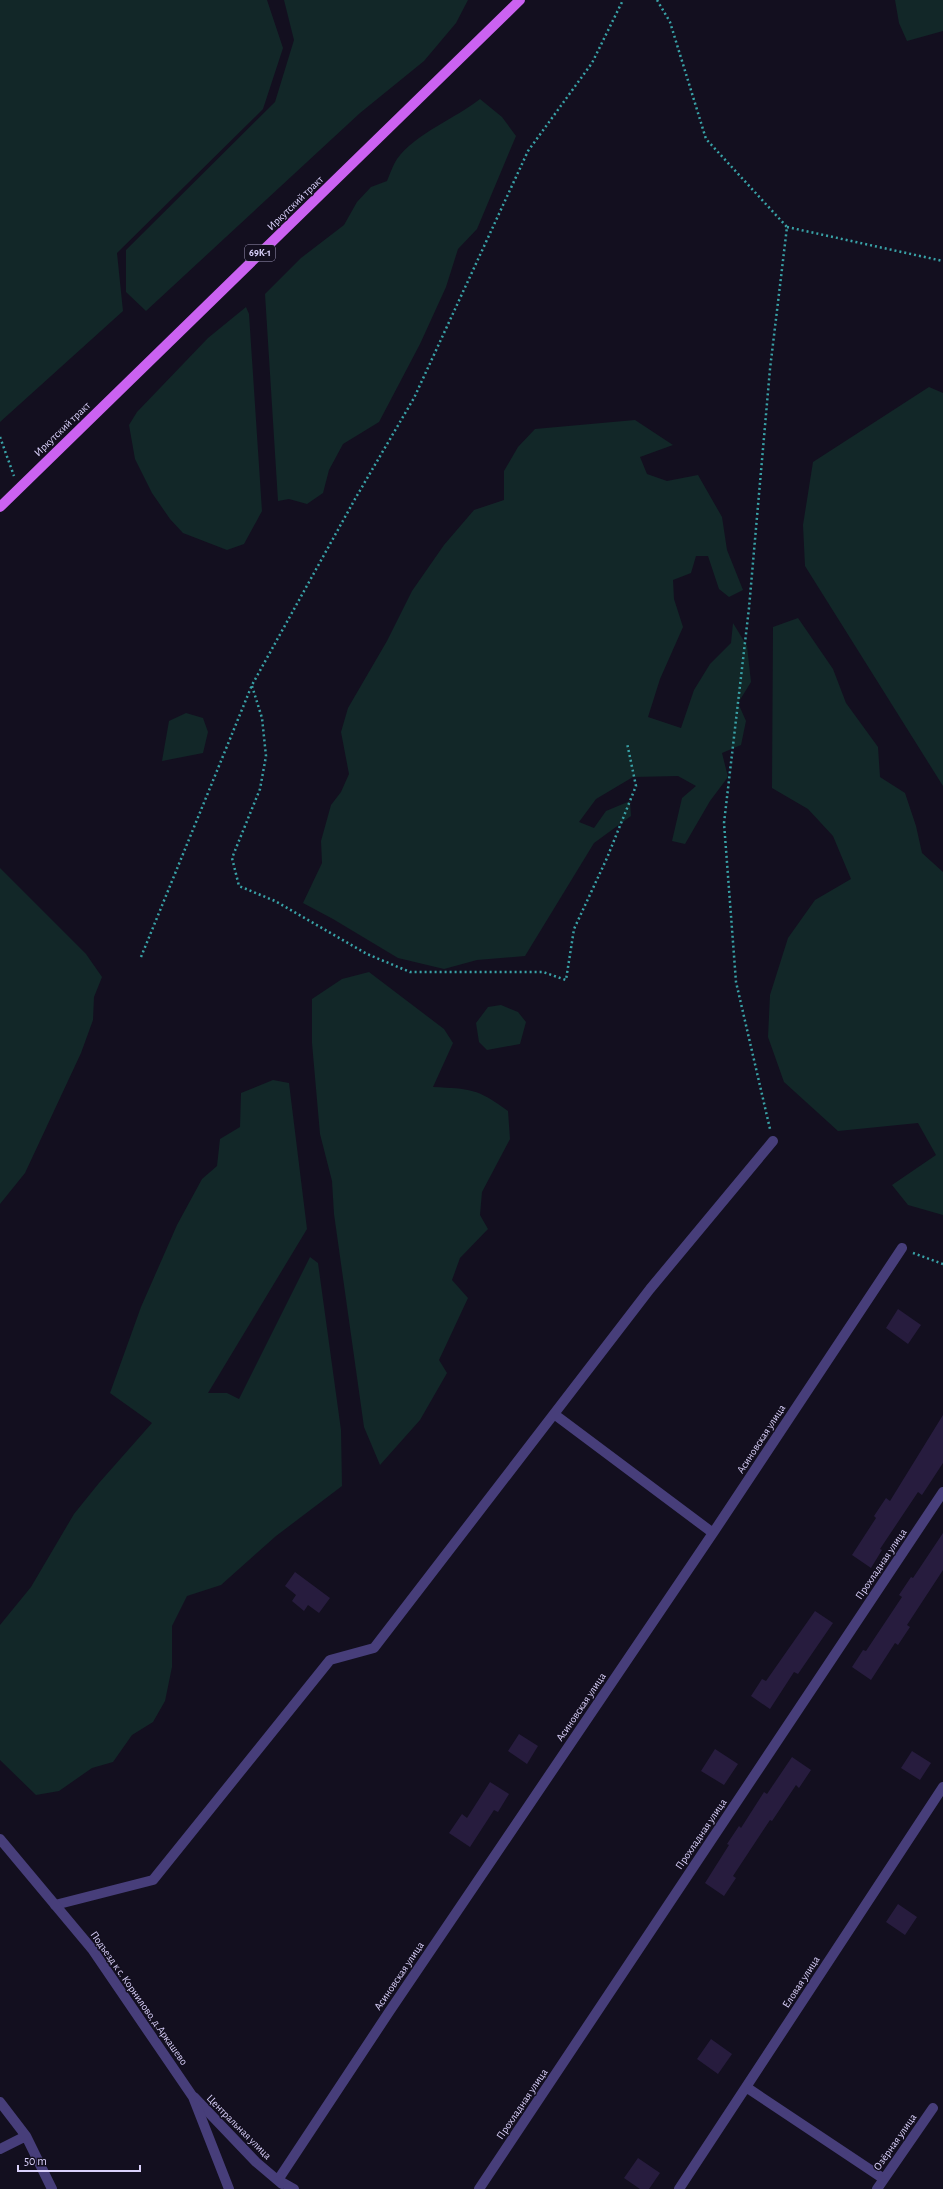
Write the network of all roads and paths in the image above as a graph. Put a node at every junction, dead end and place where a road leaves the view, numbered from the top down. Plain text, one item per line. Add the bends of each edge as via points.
1 (520, 0) edge
2 (623, 0) edge
3 (657, 0) edge
4 (787, 227) junction
5 (943, 261) edge
6 (0, 437) edge
7 (18, 489) junction
8 (0, 507) edge
9 (252, 685) junction
10 (627, 743) dead end
11 (142, 957) dead end
12 (773, 1141) joint
13 (902, 1248) joint
14 (943, 1264) edge
15 (554, 1414) junction
16 (943, 1492) edge
17 (713, 1533) junction
18 (943, 1787) edge
19 (0, 1839) edge
20 (55, 1905) junction
21 (746, 2087) junction
22 (193, 2097) junction
23 (0, 2102) edge
24 (933, 2108) dead end
25 (26, 2136) junction
26 (0, 2149) edge
27 (884, 2179) junction
28 (278, 2180) junction
29 (52, 2189) edge
30 (229, 2189) edge
31 (285, 2189) edge
32 (294, 2189) edge
33 (479, 2189) edge
34 (679, 2189) edge
35 (877, 2189) edge

1 - 7 main road, Иркутский тракт / 69К-1
2 - 9 path via 592,63 528,151 414,398
3 - 4 path via 670,22 706,139
4 - 5 path
4 - 12 path via 770,369 749,608 724,823 736,982
6 - 7 path
7 - 8 main road, Иркутский тракт / 69К-1
9 - 10 path via 262,718 266,756 260,789 232,858 239,886 275,900 367,954 410,972 543,972 566,980 574,929 607,858 636,786
9 - 11 path
12 - 15 street via 650,1289
13 - 14 path
13 - 17 street, Асиновская улица
15 - 17 street
15 - 20 street via 374,1648 330,1660 153,1880
16 - 33 street, Прохладная улица
17 - 28 street, Асиновская улица
18 - 21 street, Еловая улица
19 - 20 street, Подъезд к с. Корнилово, д.Аркашево
20 - 22 street, Подъезд к с. Корнилово, д.Аркашево via 92,1949
21 - 27 street
21 - 34 street, Еловая улица
22 - 28 street, Центральная улица via 256,2162
22 - 30 street, Подъезд к с. Корнилово, д.Аркашево
23 - 25 street
24 - 27 street, Озёрная улица
25 - 26 street
25 - 29 street
27 - 35 street, Озёрная улица
28 - 31 street, Центральная улица
28 - 32 street

